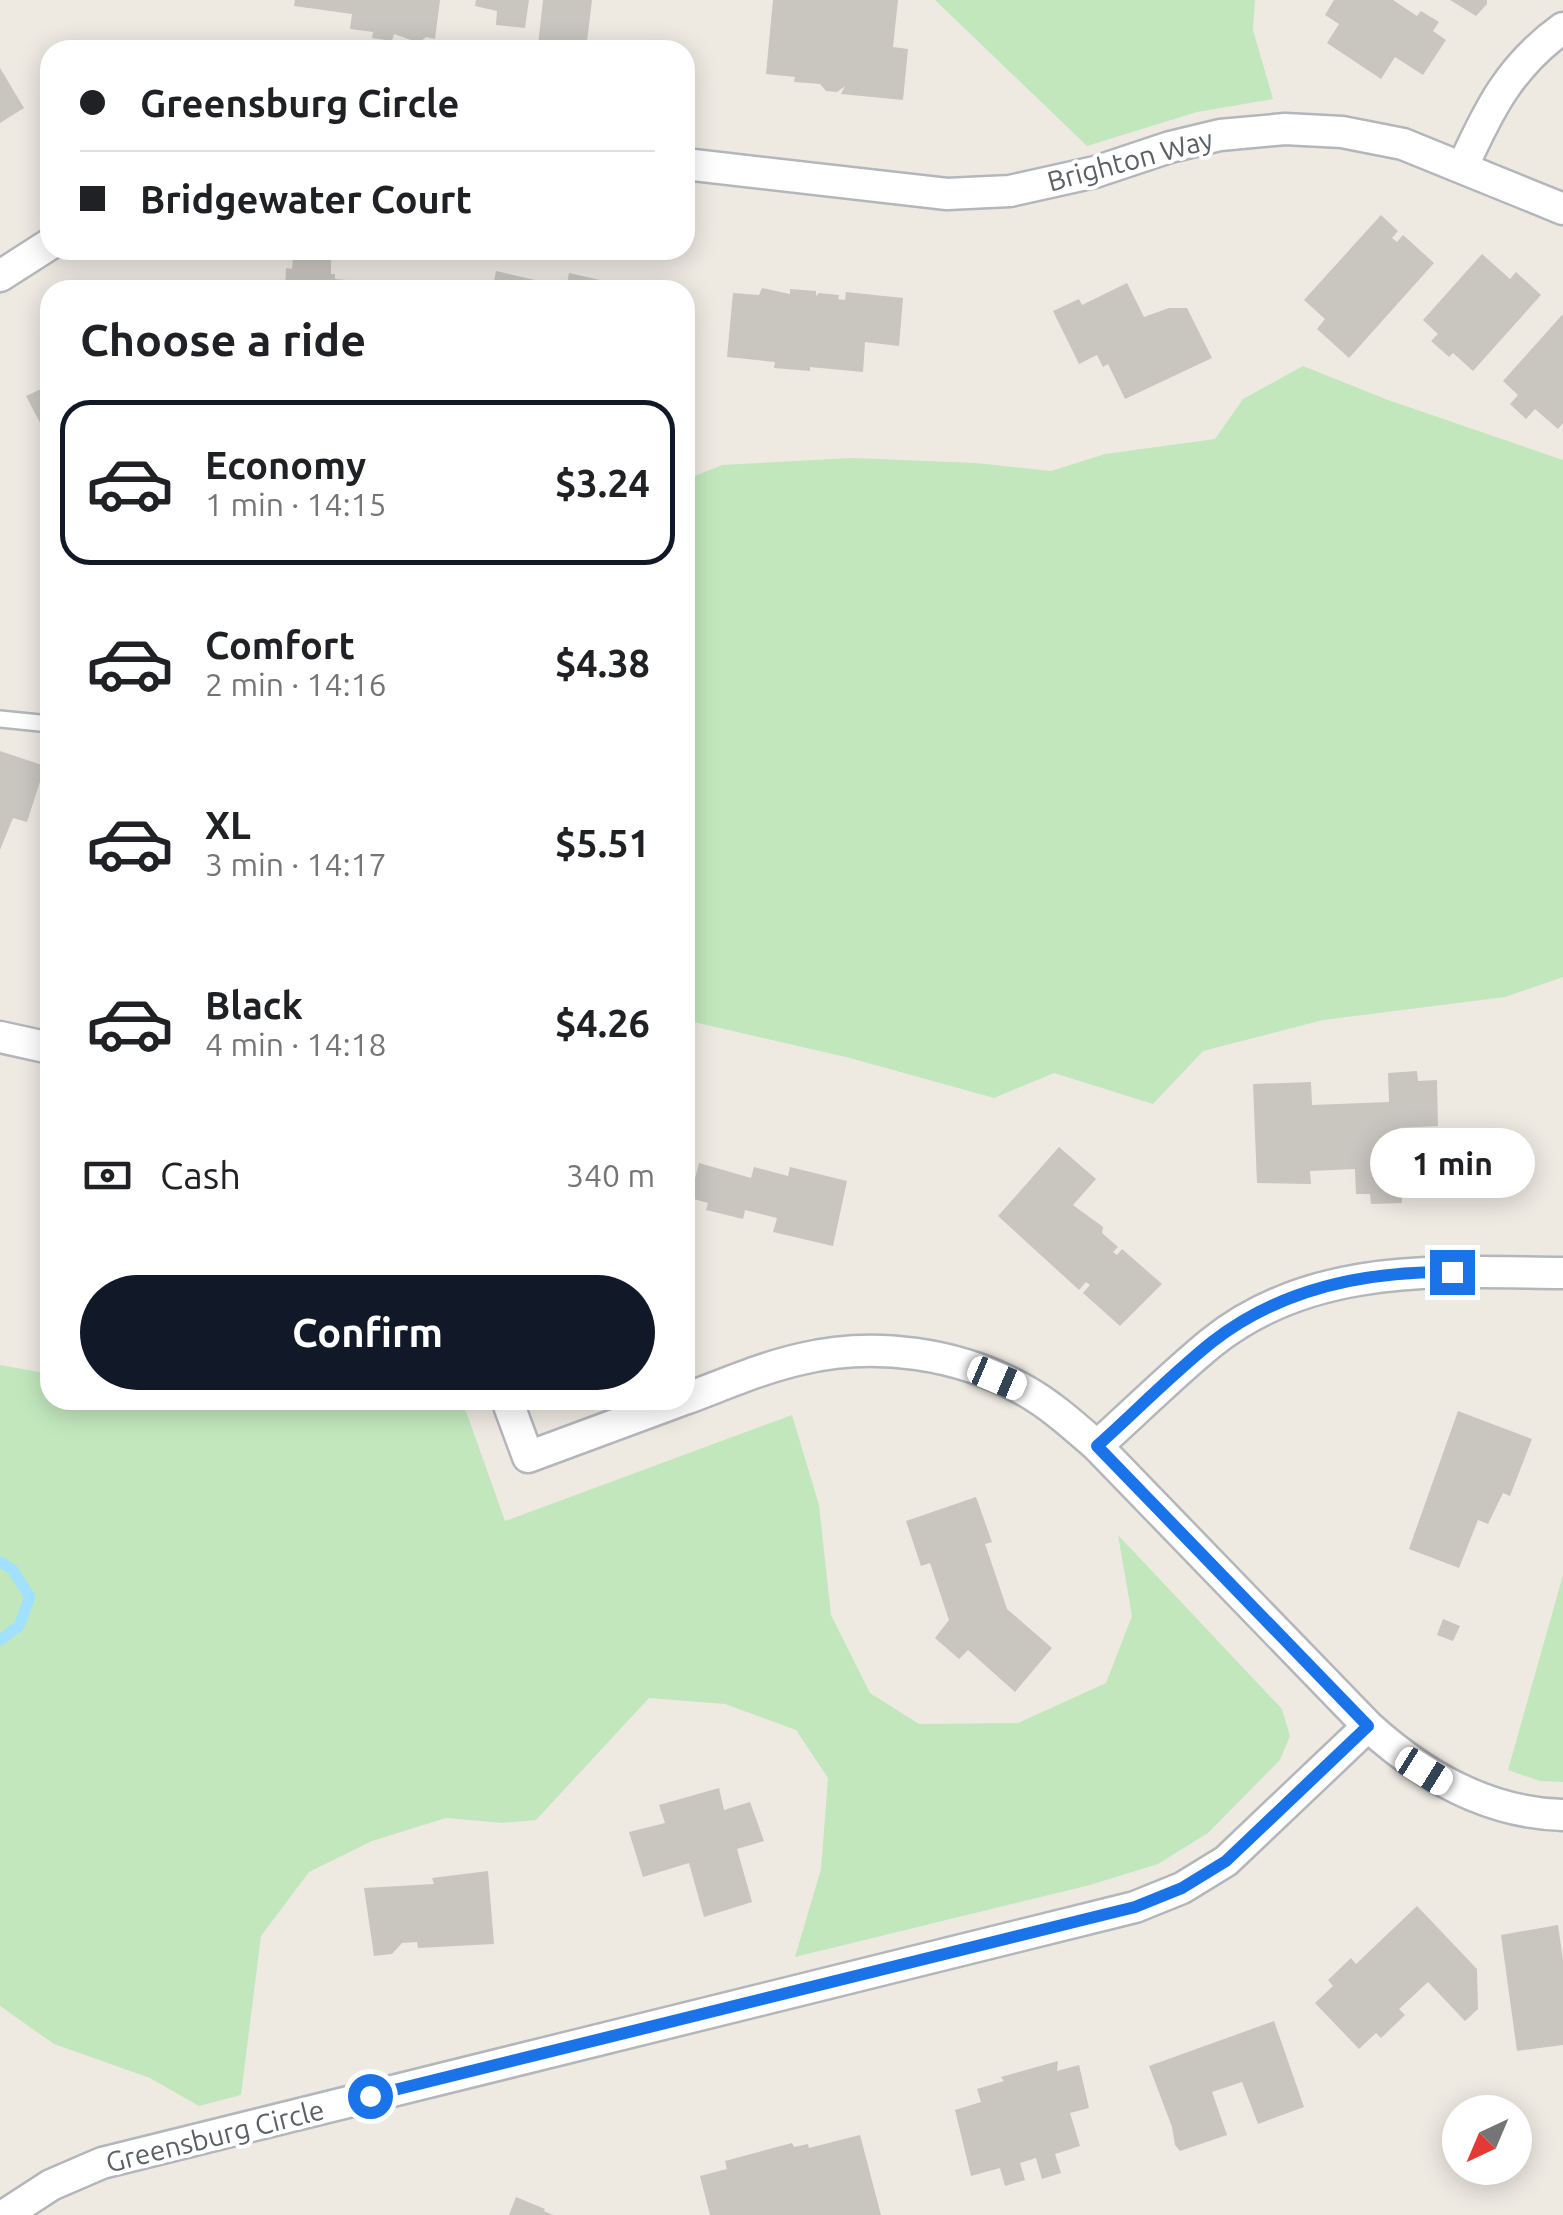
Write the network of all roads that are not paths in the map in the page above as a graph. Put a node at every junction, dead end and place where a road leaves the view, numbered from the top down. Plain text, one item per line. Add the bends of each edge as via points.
1 (1563, 28) edge
2 (695, 165) edge
3 (1463, 166) junction
4 (1563, 209) edge
5 (40, 250) edge
6 (0, 276) edge
7 (0, 719) edge
8 (40, 723) edge
9 (0, 1037) edge
10 (40, 1046) edge
11 (1563, 1273) edge
12 (695, 1396) edge
13 (511, 1410) edge
14 (656, 1410) edge
15 (1097, 1446) junction
16 (1368, 1726) junction
17 (1563, 1815) edge
18 (6, 2215) edge

1 - 3 street via 1500,90
2 - 3 street, Brighton Way via 947,194 1010,191 1170,146 1285,129 1388,141
3 - 4 street, Brighton Way
5 - 6 street
7 - 8 lane
9 - 10 street
11 - 15 street via 1415,1271 1305,1291 1213,1342
12 - 15 street via 803,1358 914,1353 970,1366 1024,1389
13 - 14 street via 528,1456
15 - 16 street
16 - 17 street via 1402,1758 1447,1785 1497,1805
16 - 18 street, Greensburg Circle via 1226,1861 1135,1907 102,2162

